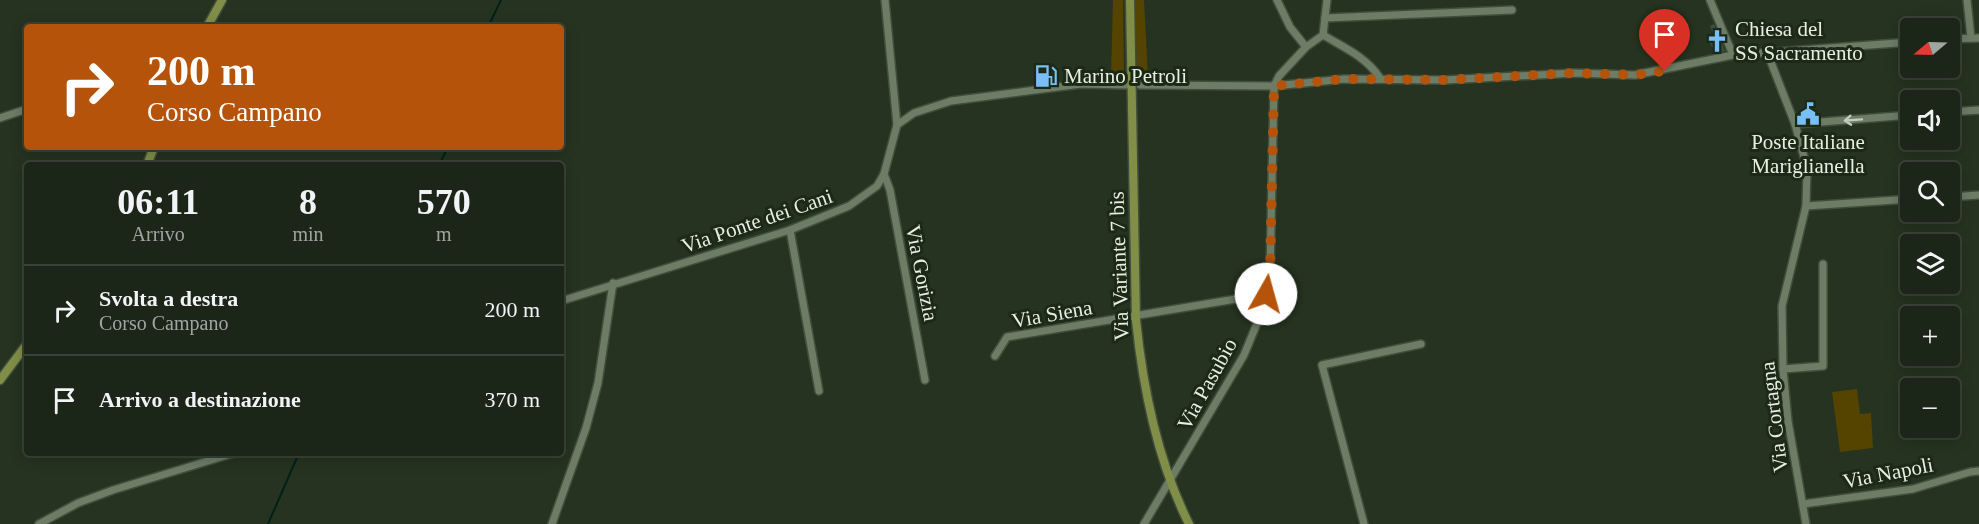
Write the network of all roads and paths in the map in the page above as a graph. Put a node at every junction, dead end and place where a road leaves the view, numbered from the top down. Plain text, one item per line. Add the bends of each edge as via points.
1 (222, 0) edge
2 (885, 0) edge
3 (1130, 0) edge
4 (1277, 0) edge
5 (1327, 0) edge
6 (1710, 0) edge
7 (1967, 0) edge
8 (1512, 10) dead end
9 (1325, 18) junction
10 (209, 24) edge
11 (1323, 35) junction
12 (1975, 38) edge
13 (1960, 39) edge
14 (1900, 43) edge
15 (1306, 47) junction
16 (1767, 52) junction
17 (1733, 56) junction
18 (1380, 78) junction
19 (1126, 85) dead end
20 (1140, 85) dead end
21 (1274, 86) junction
22 (24, 110) edge
23 (1979, 110) edge
24 (1960, 111) edge
25 (1900, 116) edge
26 (0, 118) edge
27 (1795, 124) junction
28 (897, 125) junction
29 (884, 174) junction
30 (1979, 195) edge
31 (1960, 196) edge
32 (1900, 200) edge
33 (1806, 206) junction
34 (790, 230) junction
35 (1823, 264) dead end
36 (613, 284) junction
37 (1266, 294) junction
38 (564, 299) edge
39 (1136, 317) junction
40 (1421, 344) dead end
41 (24, 348) edge
42 (996, 356) dead end
43 (1783, 369) junction
44 (0, 380) edge
45 (925, 380) dead end
46 (819, 391) dead end
47 (224, 456) edge
48 (1979, 471) edge
49 (1171, 480) junction
50 (1803, 504) junction
51 (39, 524) edge
52 (552, 524) edge
53 (1144, 524) edge
54 (1189, 524) edge
55 (1364, 524) edge
56 (1806, 524) edge

1 - 10 main road
2 - 28 street
3 - 39 main road, Via Variante 7 bis
4 - 15 street
5 - 9 street
6 - 17 street
7 - 12 street
8 - 9 street
9 - 11 street
11 - 15 street
11 - 18 street via 1345,46
12 - 13 street
14 - 16 street
15 - 21 street
16 - 17 street
16 - 27 street, Via Cortagna
17 - 18 street via 1635,75
18 - 21 street
19 - 28 street via 1082,84 951,101 914,113
20 - 21 street
21 - 37 street, Via Pasubio via 1270,273
22 - 26 street
23 - 24 street
25 -> 27 street
27 - 33 street, Via Cortagna via 1807,168
28 - 29 street, Via Ponte dei Cani
29 - 34 street, Via Ponte dei Cani via 877,186 855,203
29 - 45 street, Via Gorizia
30 - 31 street
32 - 33 street
33 - 43 street, Via Cortagna via 1782,306
34 - 36 street, Via Ponte dei Cani
34 - 46 street
35 - 43 street via 1823,366
36 - 38 street, Via Ponte dei Cani
36 - 52 street via 598,383
37 - 39 street, Via Siena
37 - 49 street, Via Pasubio via 1245,356
39 - 42 street, Via Siena via 1007,338
39 - 49 main road, Via Variante 7 bis via 1147,397
40 - 55 street via 1322,365
41 - 44 main road
43 - 50 street, Via Cortagna
47 - 51 street via 113,489
48 - 50 street, Via Napoli via 1913,489
49 - 53 street, Via Pasubio
49 - 54 main road, Via Variante 7 bis
50 - 56 street, Via Cortagna

